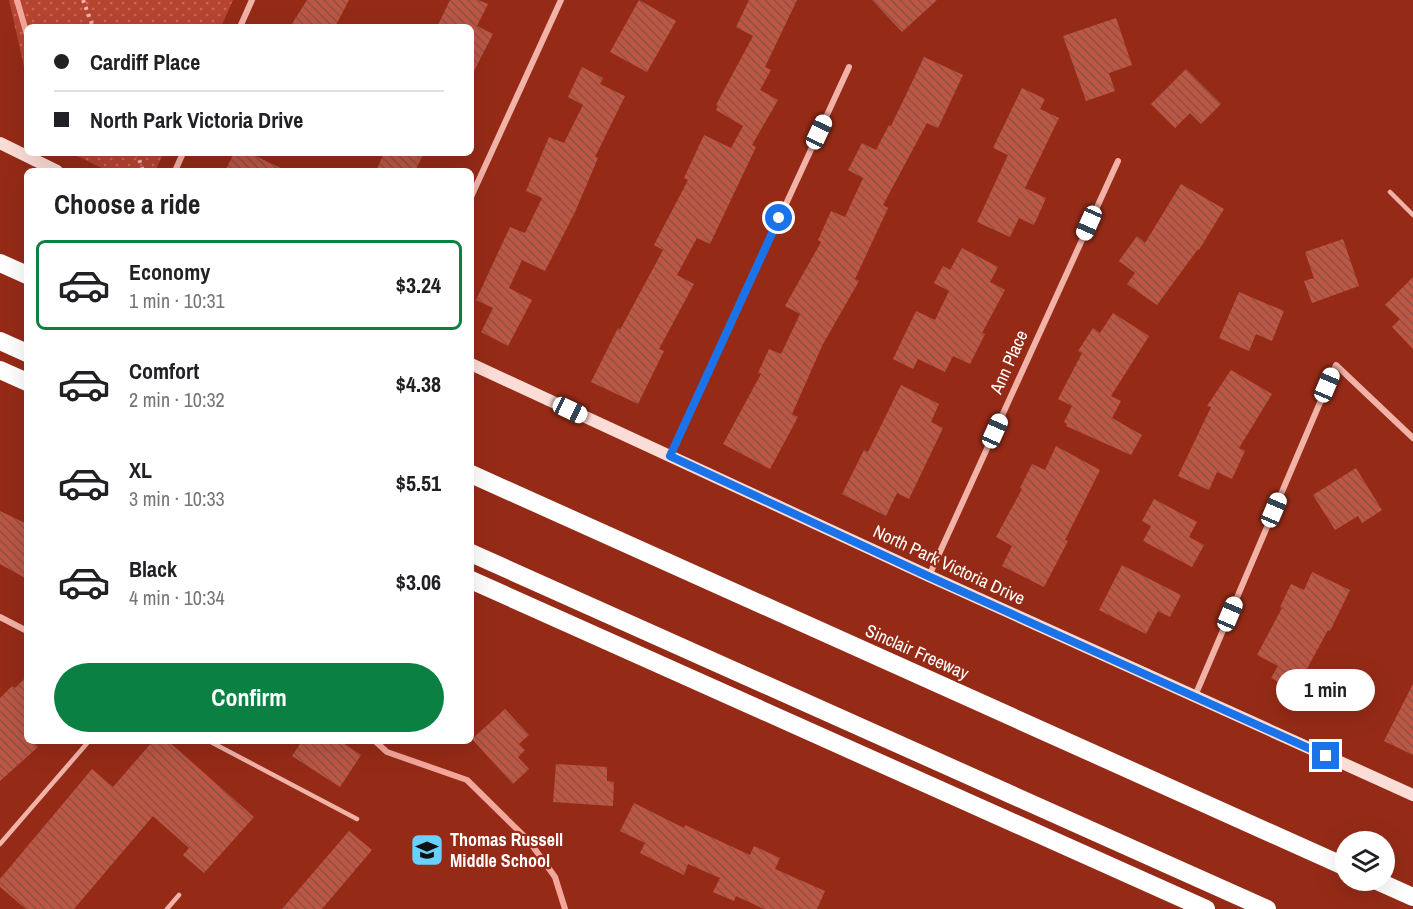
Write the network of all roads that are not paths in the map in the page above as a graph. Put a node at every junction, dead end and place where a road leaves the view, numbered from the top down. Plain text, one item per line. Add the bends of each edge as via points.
1 (252, 0) edge
2 (561, 0) edge
3 (241, 24) edge
4 (849, 67) dead end
5 (0, 143) edge
6 (24, 155) edge
7 (26, 156) edge
8 (1118, 161) dead end
9 (51, 168) edge
10 (474, 190) edge
11 (1390, 192) dead end
12 (1413, 214) edge
13 (0, 263) edge
14 (24, 274) edge
15 (0, 341) edge
16 (24, 352) edge
17 (474, 365) edge
18 (0, 370) edge
19 (24, 381) edge
20 (1413, 438) edge
21 (670, 456) junction
22 (474, 475) edge
23 (474, 553) edge
24 (928, 576) junction
25 (474, 581) edge
26 (3, 619) edge
27 (0, 626) edge
28 (24, 630) edge
29 (1194, 696) junction
30 (86, 744) edge
31 (215, 744) edge
32 (1413, 795) edge
33 (357, 819) dead end
34 (0, 844) edge
35 (1335, 862) edge
36 (1395, 889) edge
37 (178, 895) dead end
38 (1413, 897) edge
39 (167, 909) edge
40 (1206, 909) edge
41 (1267, 909) edge

1 - 3 street
2 - 10 street
4 - 21 street
5 - 6 street
7 - 9 street
8 - 24 street, Ann Place
11 - 12 lane
13 - 14 highway
15 - 16 highway
17 - 21 street, North Park Victoria Drive
18 - 19 highway
20 - 29 street via 1336,365
21 - 24 street, North Park Victoria Drive
22 - 35 highway, Sinclair Freeway
23 - 41 highway
24 - 29 street, North Park Victoria Drive
25 - 40 highway
26 - 27 street
26 - 28 street
29 - 32 street, North Park Victoria Drive
30 - 34 lane
31 - 33 lane
36 - 38 highway
37 - 39 lane

